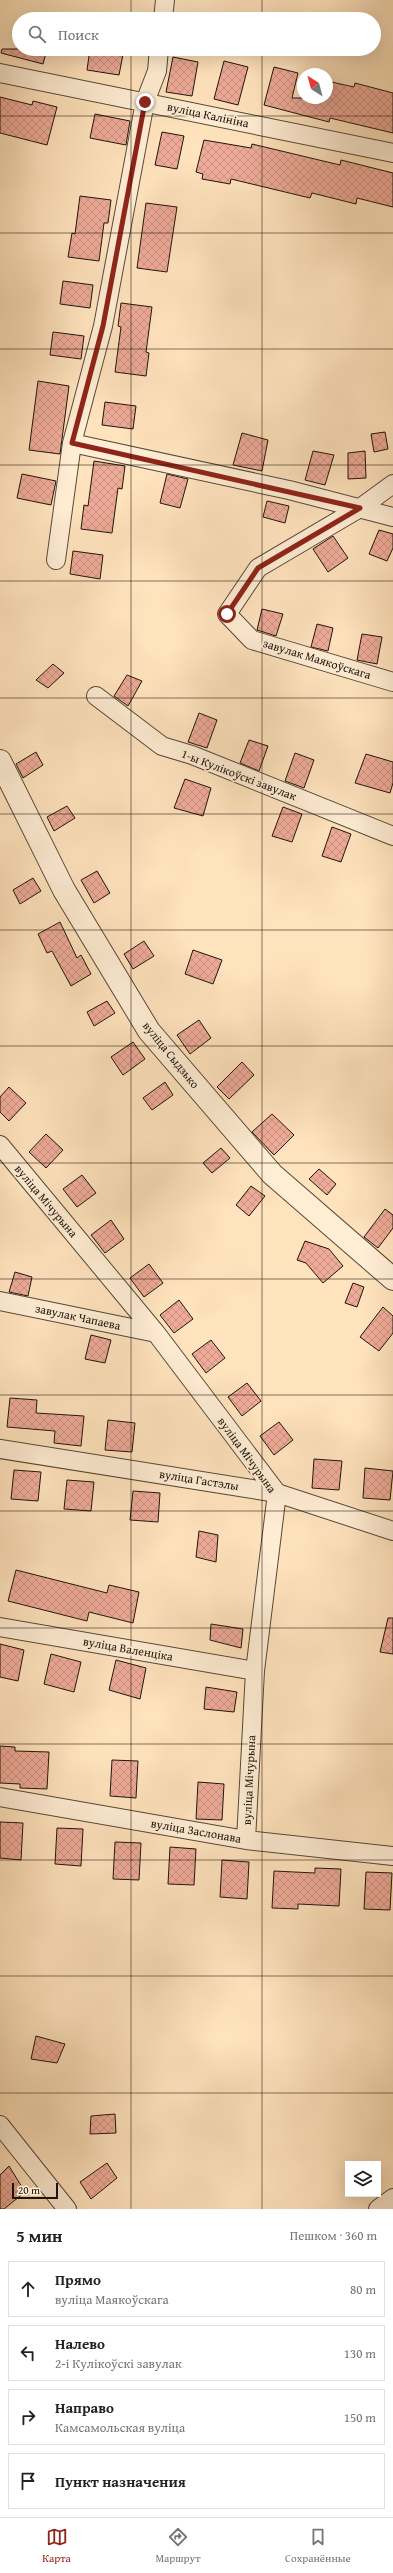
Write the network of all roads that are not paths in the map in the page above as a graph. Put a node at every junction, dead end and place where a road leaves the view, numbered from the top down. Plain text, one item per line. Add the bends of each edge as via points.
1 (165, 0) edge
2 (164, 12) edge
3 (158, 56) edge
4 (0, 73) edge
5 (145, 102) junction
6 (393, 153) edge
7 (72, 443) junction
8 (393, 484) edge
9 (360, 508) junction
10 (393, 517) edge
11 (56, 560) dead end
12 (393, 682) edge
13 (96, 696) dead end
14 (0, 761) edge
15 (393, 836) edge
16 (0, 1145) edge
17 (393, 1279) edge
18 (0, 1301) edge
19 (156, 1334) junction
20 (0, 1448) edge
21 (276, 1493) junction
22 (393, 1530) edge
23 (0, 1627) edge
24 (255, 1671) junction
25 (0, 1797) edge
26 (246, 1840) junction
27 (393, 1856) edge
28 (0, 2125) edge
29 (393, 2198) edge
30 (67, 2209) edge
31 (378, 2209) edge

1 - 2 street
3 - 5 street via 157,71
4 - 5 street, вуліца Калініна
5 - 6 street, вуліца Калініна
5 - 7 street via 103,326
7 - 9 street
7 - 11 street
8 - 9 street
9 - 10 street
9 - 12 street, завулак Маякоўскага via 258,568 227,614 252,640
13 - 15 street, 1-ы Кулікоўскі завулак via 162,746 192,755
14 - 17 street, вуліца Сыдзько via 64,890 149,1031 272,1174
16 - 19 street, вуліца Мічурына
18 - 19 street, завулак Чапаева
19 - 21 street, вуліца Мічурына
20 - 21 street, вуліца Гастэлы
21 - 22 street, вуліца Гастэлы
21 - 24 street, вуліца Мічурына
23 - 24 street, вуліца Валенціка
24 - 26 street, вуліца Мічурына
25 - 26 street, вуліца Заслонава
26 - 27 street, вуліца Заслонава
28 - 30 street
29 - 31 street

